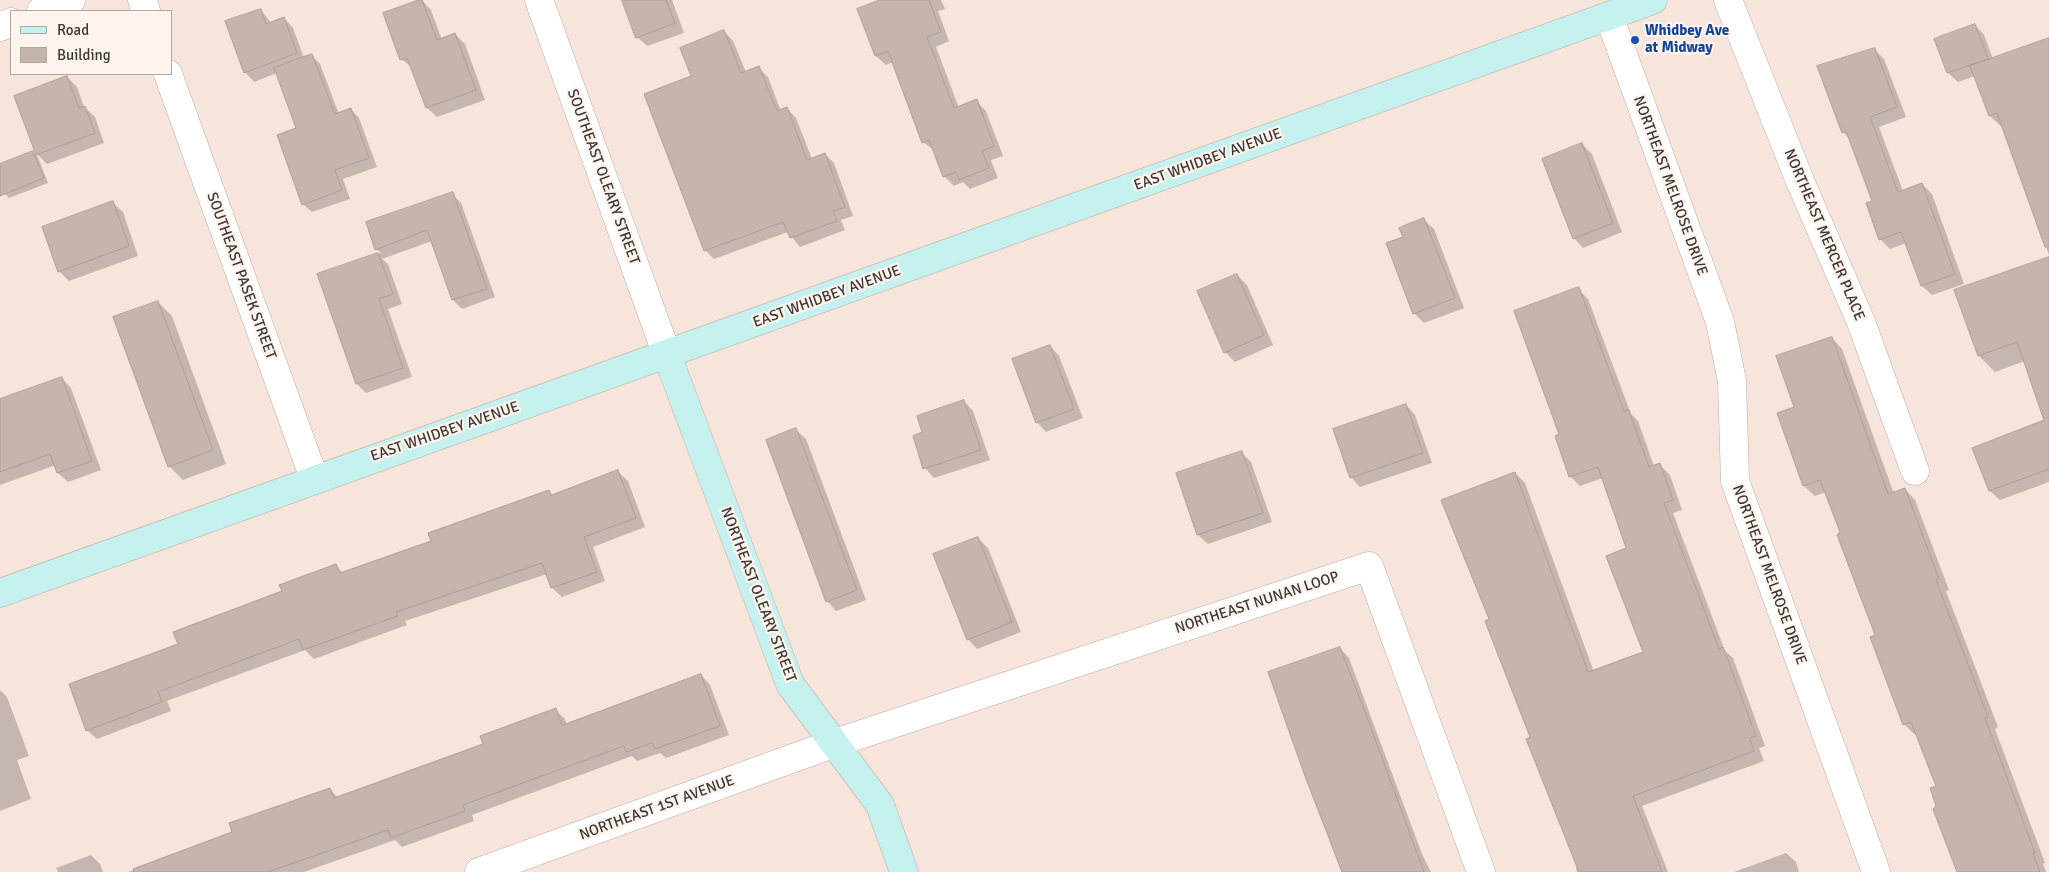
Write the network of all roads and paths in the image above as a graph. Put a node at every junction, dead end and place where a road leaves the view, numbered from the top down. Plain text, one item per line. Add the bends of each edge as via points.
1 (70, 0) edge
2 (539, 0) edge
3 (1653, 0) edge
4 (1728, 0) edge
5 (44, 10) edge
6 (1609, 16) junction
7 (168, 75) edge
8 (667, 354) junction
9 (1915, 471) dead end
10 (314, 478) junction
11 (0, 593) edge
12 (835, 743) junction
13 (479, 872) edge
14 (904, 872) edge
15 (1481, 872) edge
16 (1876, 872) edge

1 - 5 street
2 - 8 street, SOUTHEAST OLEARY STREET
3 - 6 street, EAST WHIDBEY AVENUE
4 - 9 street, NORTHEAST MERCER PLACE via 1800,181 1861,322
6 - 8 street, EAST WHIDBEY AVENUE
6 - 16 street, NORTHEAST MELROSE DRIVE via 1720,322 1732,381 1735,481
7 - 10 street, SOUTHEAST PASEK STREET
8 - 10 street, EAST WHIDBEY AVENUE
8 - 12 street, NORTHEAST OLEARY STREET via 790,684
10 - 11 street, EAST WHIDBEY AVENUE
12 - 13 street, NORTHEAST 1ST AVENUE
12 - 14 street, NORTHEAST OLEARY STREET via 880,804
12 - 15 street, NORTHEAST NUNAN LOOP via 1369,566

